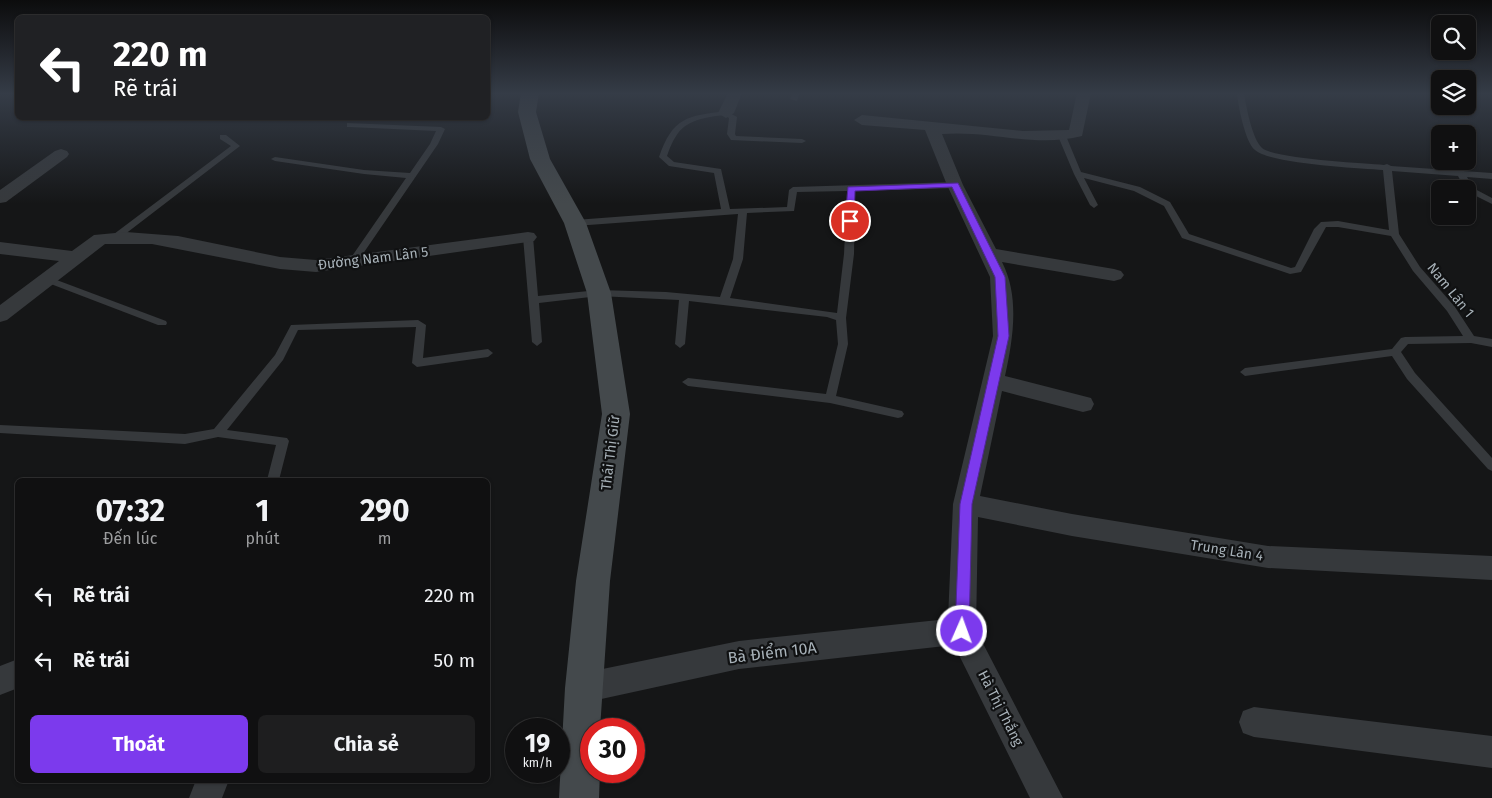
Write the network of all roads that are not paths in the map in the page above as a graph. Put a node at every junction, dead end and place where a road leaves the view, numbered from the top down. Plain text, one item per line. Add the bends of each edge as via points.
1 (441, 130) edge
2 (532, 130) edge
3 (677, 130) edge
4 (731, 130) edge
5 (933, 130) edge
6 (958, 130) edge
7 (1077, 130) edge
8 (1250, 130) edge
9 (1062, 136) junction
10 (223, 137) dead end
11 (802, 141) dead end
12 (61, 154) dead end
13 (275, 159) dead end
14 (1386, 166) junction
15 (1461, 173) junction
16 (1078, 174) junction
17 (411, 176) junction
18 (1492, 176) edge
19 (955, 185) junction
20 (851, 189) junction
21 (0, 198) edge
22 (1492, 201) edge
23 (1094, 205) dead end
24 (743, 211) junction
25 (726, 212) junction
26 (575, 222) junction
27 (1394, 234) junction
28 (117, 236) junction
29 (528, 237) joint
30 (0, 248) edge
31 (989, 254) junction
32 (74, 256) junction
33 (353, 262) junction
34 (1114, 275) dead end
35 (46, 279) junction
36 (599, 293) junction
37 (684, 297) junction
38 (535, 300) junction
39 (724, 301) junction
40 (0, 315) edge
41 (841, 318) junction
42 (162, 323) dead end
43 (1471, 340) junction
44 (537, 342) dead end
45 (1492, 343) edge
46 (680, 344) dead end
47 (1395, 352) junction
48 (488, 354) dead end
49 (1244, 372) dead end
50 (993, 381) junction
51 (688, 382) dead end
52 (830, 399) junction
53 (1083, 404) dead end
54 (898, 414) dead end
55 (0, 429) edge
56 (218, 434) junction
57 (1492, 466) edge
58 (274, 478) edge
59 (966, 504) junction
60 (1492, 568) edge
61 (962, 631) junction
62 (15, 674) edge
63 (0, 680) edge
64 (583, 688) junction
65 (1254, 722) dead end
66 (1492, 752) edge
67 (212, 783) edge
68 (205, 798) edge
69 (579, 798) edge
70 (1047, 798) edge

1 - 17 lane
2 - 26 street, Thái Thị Giữ via 540,159
3 - 25 lane via 669,138 663,157 672,164 718,171
4 - 11 lane via 734,138
5 - 19 street, Hà Thị Thắng
6 - 9 street
7 - 9 street
8 - 14 lane via 1258,148 1268,155 1326,163
9 - 16 lane
10 - 28 lane via 236,146
12 - 21 street
13 - 17 lane
14 - 15 lane
14 - 27 lane, Nam Lân 1
15 - 18 lane
15 - 22 lane via 1470,190
16 - 23 lane
16 - 27 lane via 1137,189 1167,204 1186,236 1290,271 1298,270 1324,224
17 - 33 lane
19 - 20 lane
19 - 31 street, Hà Thị Thắng
20 - 24 lane via 793,190 792,209
20 - 41 lane via 849,254
24 - 25 lane
24 - 39 lane via 738,259
25 - 26 lane
26 - 36 street, Thái Thị Giữ
27 - 43 lane, Nam Lân 1 via 1416,269 1451,309
28 - 32 street, Đường Nam Lân 5 via 100,239
28 - 33 street, Đường Nam Lân 5 via 172,241 308,266
29 - 33 street, Đường Nam Lân 5
29 - 38 lane, Đường Nam Lân 5
30 - 32 street
31 - 34 street
31 - 50 street, Hà Thị Thắng via 1000,277 1003,336
32 - 35 street, Đường Nam Lân 5
35 - 40 street, Đường Nam Lân 5
35 - 42 lane
36 - 37 lane
36 - 38 lane
36 - 64 street, Thái Thị Giữ via 616,414 592,581
37 - 39 lane
37 - 46 lane
38 - 44 lane, Đường Nam Lân 5
39 - 41 lane
41 - 52 lane via 843,344
43 - 45 lane
43 - 47 lane, Nam Lân 1 via 1405,341
47 - 49 lane
47 - 57 lane via 1417,383
48 - 56 lane via 417,363 418,323 295,327 279,356
50 - 53 street
50 - 59 street, Hà Thị Thắng
51 - 52 lane
52 - 54 lane
55 - 56 lane via 185,439
56 - 58 lane via 283,441
59 - 60 street, Trung Lân 4 via 1268,557
59 - 61 street, Hà Thị Thắng
61 - 64 street, Bà Điểm 10A via 739,655
61 - 70 street, Hà Thị Thắng
62 - 63 street
64 - 69 street, Thái Thị Giữ
65 - 66 street
67 - 68 street

